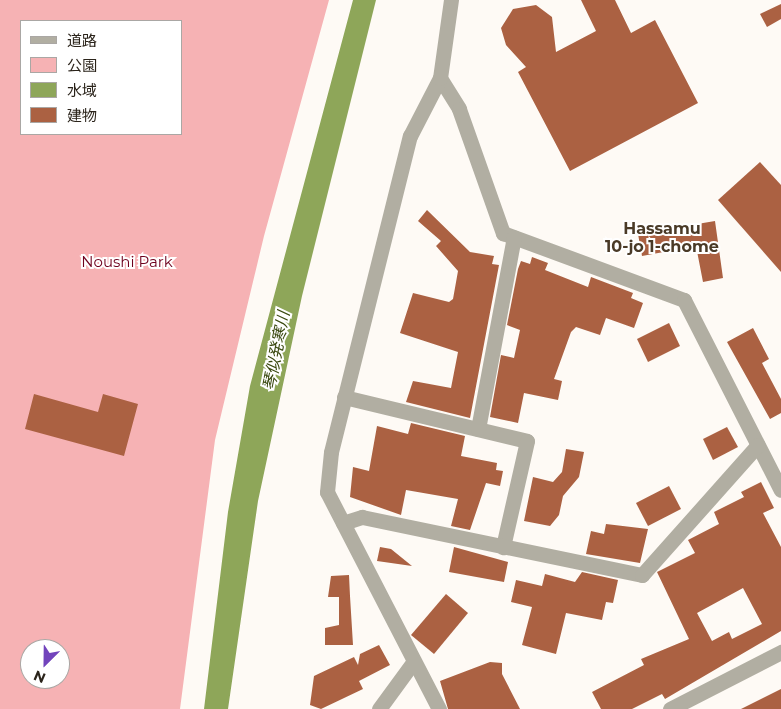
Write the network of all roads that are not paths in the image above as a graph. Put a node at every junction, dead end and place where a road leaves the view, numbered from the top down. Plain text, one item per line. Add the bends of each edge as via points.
1 (451, 0) edge
2 (440, 78) junction
3 (514, 237) junction
4 (344, 397) junction
5 (478, 429) junction
6 (758, 446) junction
7 (781, 490) edge
8 (343, 523) junction
9 (503, 547) junction
10 (781, 652) edge
11 (414, 661) junction
12 (379, 709) edge
13 (439, 709) edge
14 (670, 709) edge

1 - 2 street
2 - 3 street via 459,109 502,233
2 - 4 street via 410,136
3 - 5 street
3 - 6 street via 684,300
4 - 5 street
4 - 8 street via 327,492
5 - 9 street via 527,441
6 - 7 street
6 - 9 street via 642,575
8 - 9 street via 362,517
8 - 11 street
10 - 14 street
11 - 12 street
11 - 13 street

